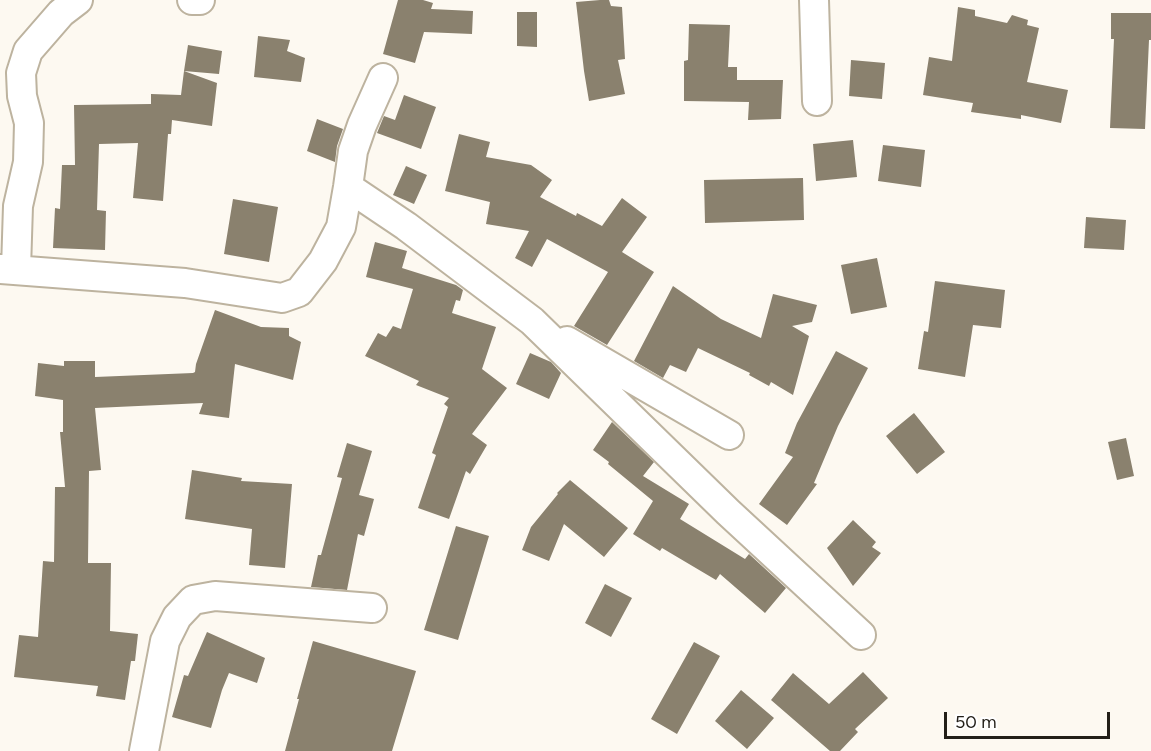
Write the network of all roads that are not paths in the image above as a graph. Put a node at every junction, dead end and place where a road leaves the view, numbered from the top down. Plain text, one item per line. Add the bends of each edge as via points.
1 (78, 0) edge
2 (192, 0) edge
3 (200, 0) edge
4 (814, 0) edge
5 (383, 78) dead end
6 (817, 101) dead end
7 (348, 187) junction
8 (8, 269) edge
9 (532, 321) junction
10 (729, 435) dead end
11 (372, 608) dead end
12 (861, 635) dead end
13 (144, 751) edge

1 - 8 street via 61,13 28,51 21,73 29,123 28,162
2 - 3 street
4 - 6 street
5 - 7 street via 353,152
7 - 8 street via 341,227 323,261 299,292 282,298 185,283
7 - 9 street
9 - 10 street
9 - 12 street via 728,513
11 - 13 street via 215,597 193,600 177,617 165,640

